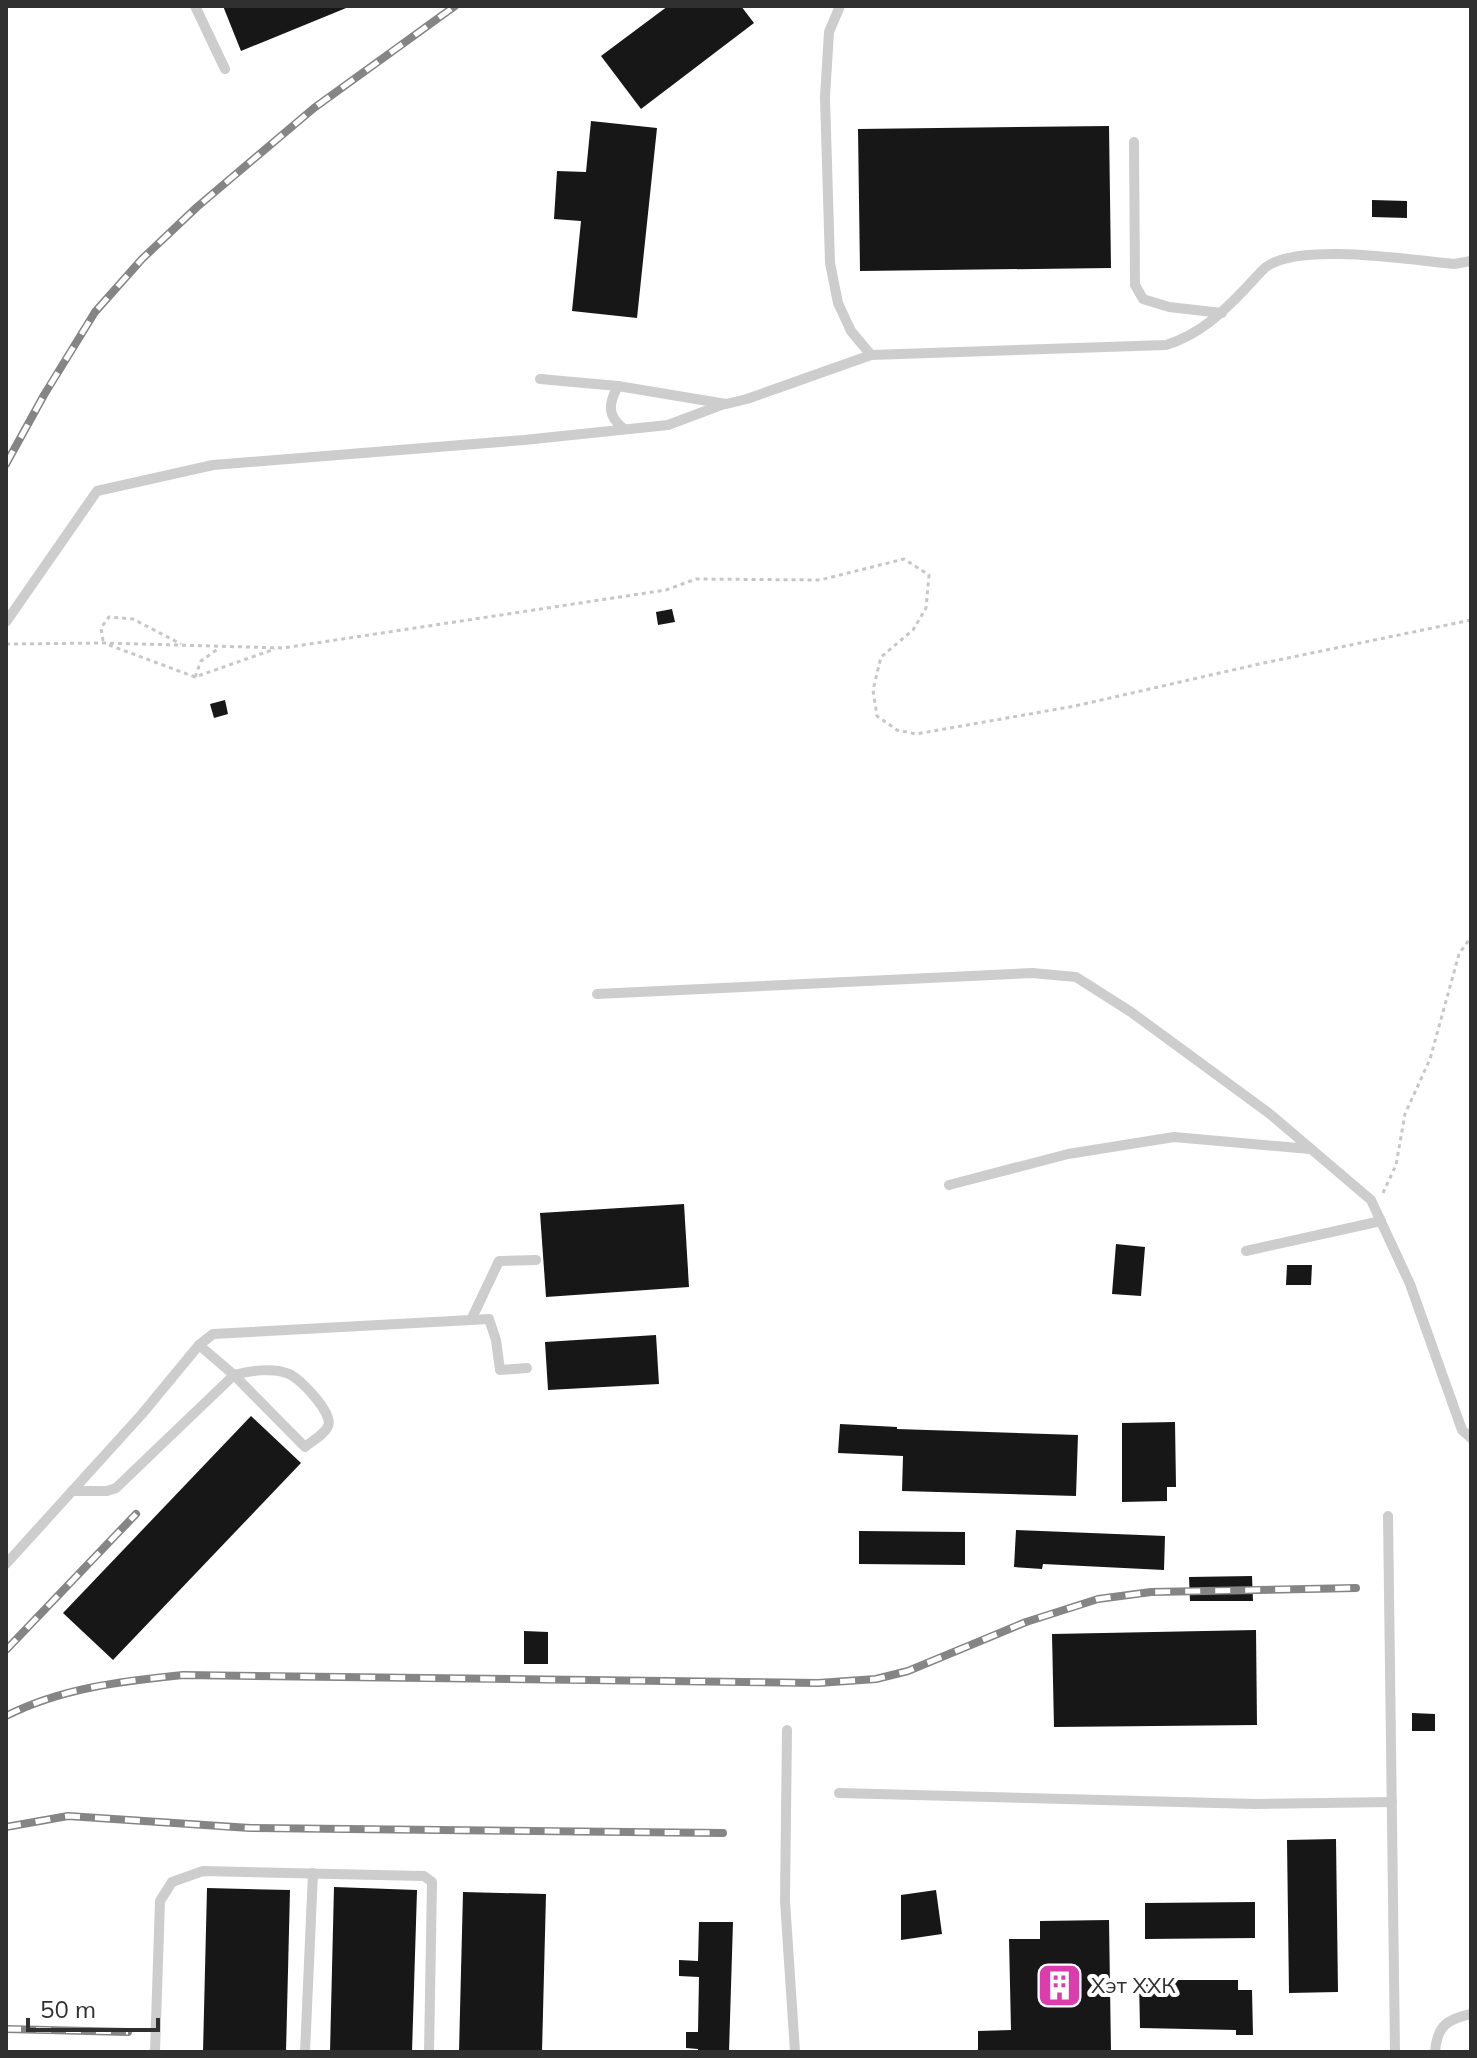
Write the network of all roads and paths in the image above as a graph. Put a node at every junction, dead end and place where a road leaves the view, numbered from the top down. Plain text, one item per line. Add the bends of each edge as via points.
1 (195, 6) edge
2 (840, 6) edge
3 (225, 69) dead end
4 (1134, 142) dead end
5 (1471, 261) edge
6 (1222, 313) junction
7 (871, 355) junction
8 (540, 379) dead end
9 (618, 386) junction
10 (726, 404) junction
11 (624, 429) junction
12 (1471, 620) edge
13 (6, 622) edge
14 (104, 643) junction
15 (6, 644) edge
16 (184, 645) junction
17 (222, 646) junction
18 (277, 648) junction
19 (195, 677) junction
20 (1471, 937) edge
21 (597, 994) dead end
22 (1312, 1149) junction
23 (949, 1185) dead end
24 (1376, 1210) junction
25 (1381, 1221) junction
26 (1246, 1251) dead end
27 (536, 1260) dead end
28 (471, 1320) junction
29 (199, 1345) junction
30 (527, 1368) dead end
31 (234, 1375) junction
32 (1471, 1438) edge
33 (72, 1491) junction
34 (1388, 1516) dead end
35 (6, 1564) edge
36 (787, 1730) dead end
37 (839, 1793) dead end
38 (1392, 1802) junction
39 (313, 1873) junction
40 (1471, 2014) edge
41 (155, 2052) edge
42 (305, 2052) edge
43 (429, 2052) edge
44 (795, 2052) edge
45 (1395, 2052) edge
46 (1435, 2052) edge

1 - 3 lane
2 - 7 lane via 829,32 825,97 830,263 844,317
4 - 6 lane via 1135,285 1143,299
5 - 6 lane via 1311,252 1286,256 1266,267
6 - 7 lane via 1187,339 1166,345
7 - 10 lane
8 - 9 lane
9 - 10 lane
9 - 11 lane via 610,415
10 - 11 lane via 668,425
11 - 13 lane via 213,465 97,491
12 - 18 path via 1075,706 916,734 897,730 877,716 873,690 881,657 913,630 926,608 929,575 904,559 820,580 696,579 666,590
14 - 15 path
14 - 16 path
14 - 16 path via 101,628 109,617 133,619
14 - 19 path
16 - 17 path
17 - 18 path
17 - 19 path via 201,661
18 - 19 path
20 - 24 path via 1459,954 1430,1059 1405,1114 1396,1165
21 - 22 lane via 1032,973 1076,977 1131,1012
22 - 23 lane via 1174,1137 1068,1154
22 - 24 lane
24 - 25 lane
25 - 26 lane
25 - 32 lane via 1410,1284 1462,1430
27 - 28 lane via 499,1261
28 - 29 lane via 213,1334
28 - 30 lane via 489,1319 500,1370
29 - 31 lane
29 - 33 lane
31 - 31 lane via 293,1374 324,1407 328,1427 305,1447
31 - 33 lane via 116,1488
33 - 35 lane
34 - 38 lane
36 - 44 lane via 785,1901
37 - 38 lane via 1255,1804
38 - 45 lane
39 - 41 lane via 203,1871 172,1882 160,1901
39 - 42 lane
39 - 43 lane via 424,1876 432,1882
40 - 46 lane via 1451,2018 1440,2029

